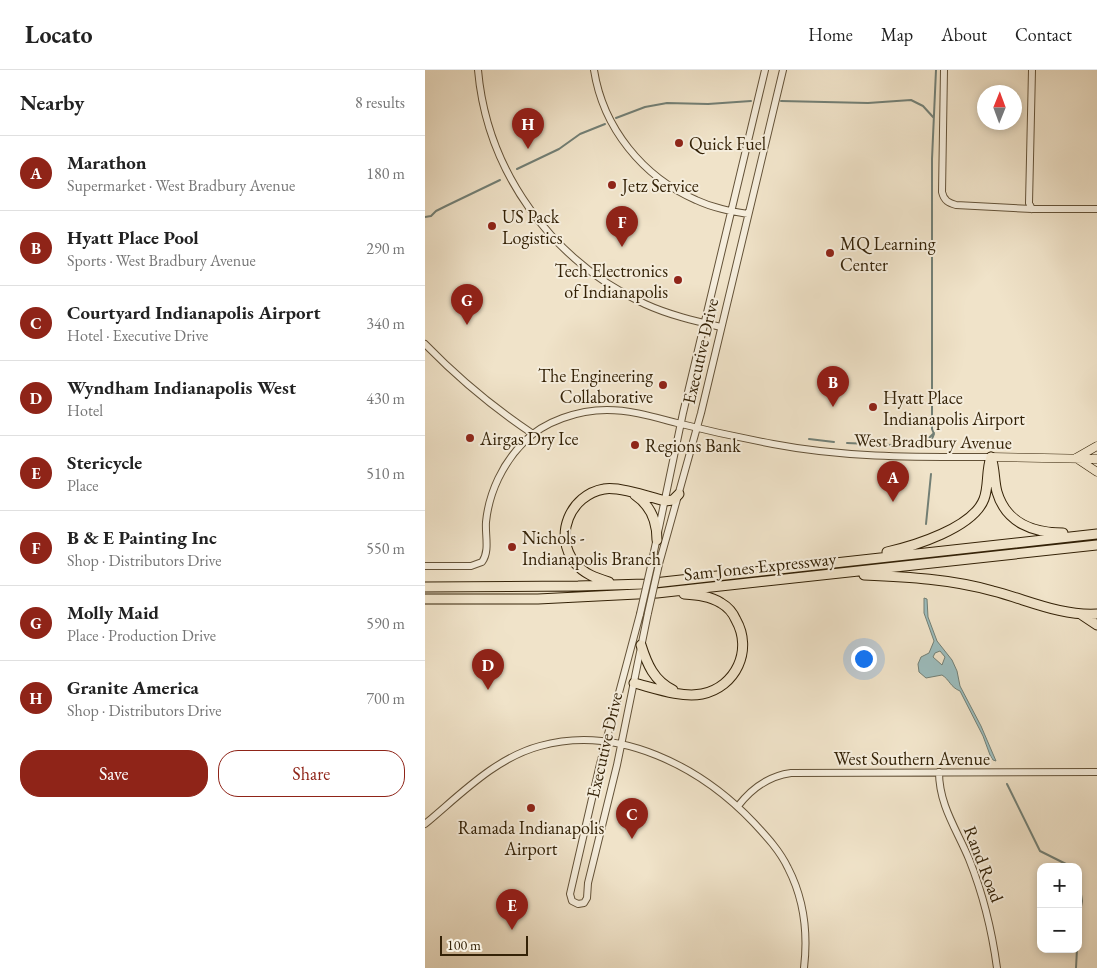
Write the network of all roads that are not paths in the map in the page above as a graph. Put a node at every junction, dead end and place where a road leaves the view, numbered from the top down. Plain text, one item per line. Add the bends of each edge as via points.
1 (478, 70) edge
2 (594, 70) edge
3 (765, 70) edge
4 (783, 70) edge
5 (944, 70) edge
6 (1032, 70) edge
7 (1032, 209) junction
8 (1097, 209) edge
9 (731, 211) junction
10 (748, 214) junction
11 (705, 323) junction
12 (721, 327) junction
13 (425, 344) edge
14 (681, 424) junction
15 (697, 428) junction
16 (533, 434) junction
17 (1097, 446) edge
18 (991, 457) junction
19 (1076, 458) junction
20 (1097, 459) edge
21 (1097, 472) edge
22 (630, 492) junction
23 (679, 494) junction
24 (665, 500) junction
25 (1095, 534) edge
26 (657, 540) junction
27 (1094, 546) edge
28 (851, 561) junction
29 (425, 566) edge
30 (837, 573) junction
31 (425, 582) edge
32 (616, 584) junction
33 (425, 587) edge
34 (497, 587) junction
35 (671, 592) junction
36 (425, 599) edge
37 (1079, 614) junction
38 (1097, 614) edge
39 (1097, 625) edge
40 (641, 645) junction
41 (621, 683) junction
42 (634, 683) junction
43 (679, 694) junction
44 (609, 742) junction
45 (621, 745) junction
46 (939, 772) junction
47 (1097, 772) edge
48 (738, 806) junction
49 (425, 824) edge
50 (804, 968) edge
51 (997, 968) edge

1 - 11 street via 485,112 500,157 526,204 551,236 577,260 621,291 658,309
2 - 9 street via 607,114 638,160 656,176 691,198
3 - 9 street, Executive Drive
4 - 10 street, Executive Drive
5 - 7 street via 944,199 956,205
6 - 7 street via 1029,203
7 - 8 street
9 - 10 street
9 - 11 street, Executive Drive
10 - 12 street, Executive Drive
11 - 12 street
11 - 14 street, Executive Drive
12 - 15 street, Executive Drive
13 - 16 street via 474,390
14 - 15 street, West Bradbury Avenue
14 - 16 street, West Bradbury Avenue via 627,411 598,410 567,417
14 - 24 street, Executive Drive
15 - 18 street, West Bradbury Avenue via 830,453 889,457
15 - 23 street, Executive Drive
16 - 29 street via 508,462 493,490 486,524 487,554 482,562 471,566
17 - 19 main road
18 - 19 main road, West Bradbury Avenue
18 - 25 highway via 1001,502 1018,522 1043,532
18 - 28 highway via 985,498 974,513 948,531 919,544
19 - 20 main road, West Bradbury Avenue
19 - 21 main road
22 - 24 highway
22 - 26 highway via 645,503 651,513
22 - 32 highway via 608,488 593,492 573,509 566,526 566,545 576,564 591,576
23 - 24 highway via 673,500
23 - 40 street, Executive Drive, bridge
24 - 26 street, Executive Drive
25 - 28 highway, Sam Jones Expressway
26 - 41 street, Executive Drive, bridge
27 - 30 highway, Sam Jones Expressway
28 - 32 highway, Sam Jones Expressway via 645,584
30 - 35 highway, Sam Jones Expressway
30 - 37 highway via 959,583
31 - 34 highway
32 - 34 highway, Sam Jones Expressway
33 - 34 highway, Sam Jones Expressway
35 - 36 highway, Sam Jones Expressway via 538,600
35 - 43 highway via 705,597 725,606 739,624 743,643 739,665 727,681 704,693
37 - 38 highway
37 - 39 highway
40 - 42 street, Executive Drive
40 - 43 highway via 655,675
41 - 42 street
41 - 44 street, Executive Drive
42 - 43 highway
42 - 45 street, Executive Drive
44 - 45 street
44 - 45 street, Executive Drive via 569,896 577,904 584,903 587,898
44 - 49 street via 556,742 518,754 486,773
45 - 48 street via 682,766
46 - 47 street, West Southern Avenue
46 - 48 street, West Southern Avenue via 786,774 758,785
46 - 51 street, Rand Road via 943,803 969,858 983,901
48 - 50 street via 773,845 794,882 804,920

